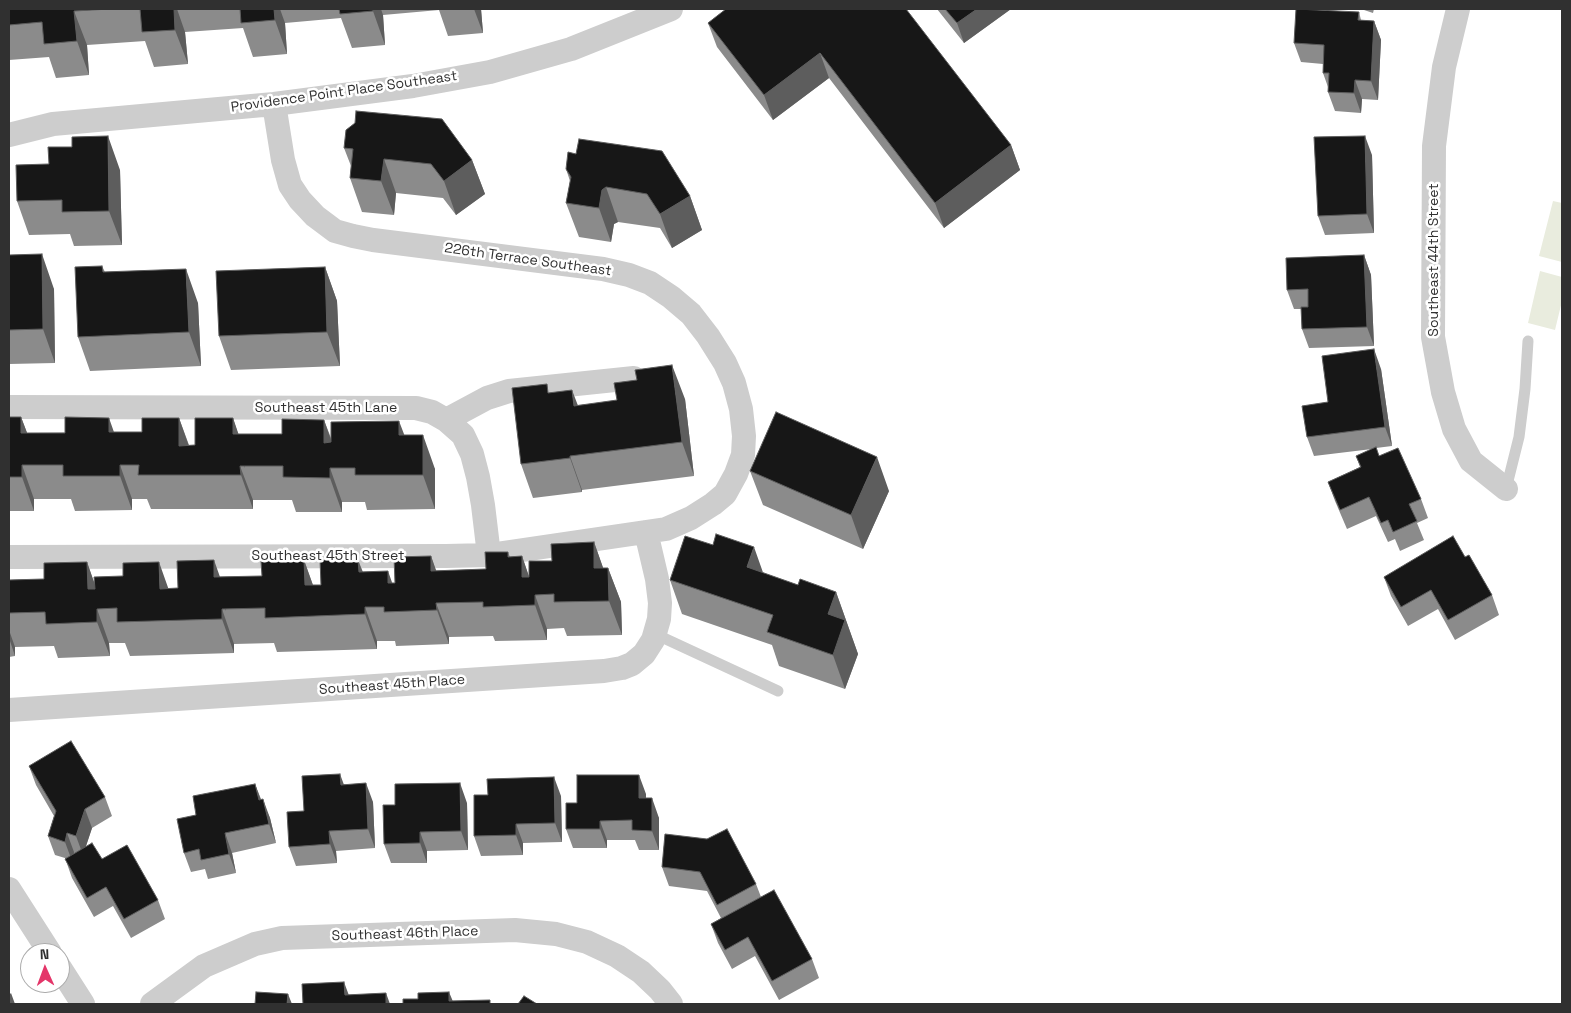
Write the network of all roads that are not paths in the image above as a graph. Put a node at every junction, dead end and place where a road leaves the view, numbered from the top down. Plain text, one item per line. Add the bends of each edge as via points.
1 (670, 9) edge
2 (1458, 9) edge
3 (626, 17) edge
4 (274, 104) junction
5 (9, 135) edge
6 (1528, 341) dead end
7 (634, 378) edge
8 (9, 407) edge
9 (446, 420) junction
10 (1506, 489) joint
11 (646, 532) junction
12 (488, 555) junction
13 (9, 557) edge
14 (655, 634) junction
15 (778, 691) dead end
16 (9, 710) edge
17 (9, 889) edge
18 (44, 943) edge
19 (70, 984) edge
20 (666, 997) edge
21 (83, 1004) edge
22 (152, 1004) edge

1 - 3 street, Providence Point Place Southeast
2 - 10 street, Southeast 44th Street via 1444,67 1434,146 1433,337 1454,429 1471,460
3 - 4 street, Providence Point Place Southeast via 571,49 490,72 413,86
4 - 5 street, Providence Point Place Southeast via 53,124
4 - 11 street, 226th Terrace Southeast via 290,185 315,216 335,230 373,240 603,268 650,283 691,314 717,349 734,383 742,418 743,455 725,494 713,504 666,529
6 - 10 lane via 1519,437
7 - 9 street via 509,391
8 - 9 street, Southeast 45th Lane via 416,408
9 - 12 street, Southeast 45th Lane via 463,434 472,454 483,505
11 - 12 street, Southeast 45th Street
11 - 14 street, Southeast 45th Place via 660,603
12 - 13 street, Southeast 45th Street
14 - 15 lane
14 - 16 street, Southeast 45th Place via 644,654 632,664 604,672
17 - 18 street
19 - 21 street
20 - 22 street, Southeast 46th Place via 641,972 587,942 556,934 505,930 282,938 255,944 204,966

